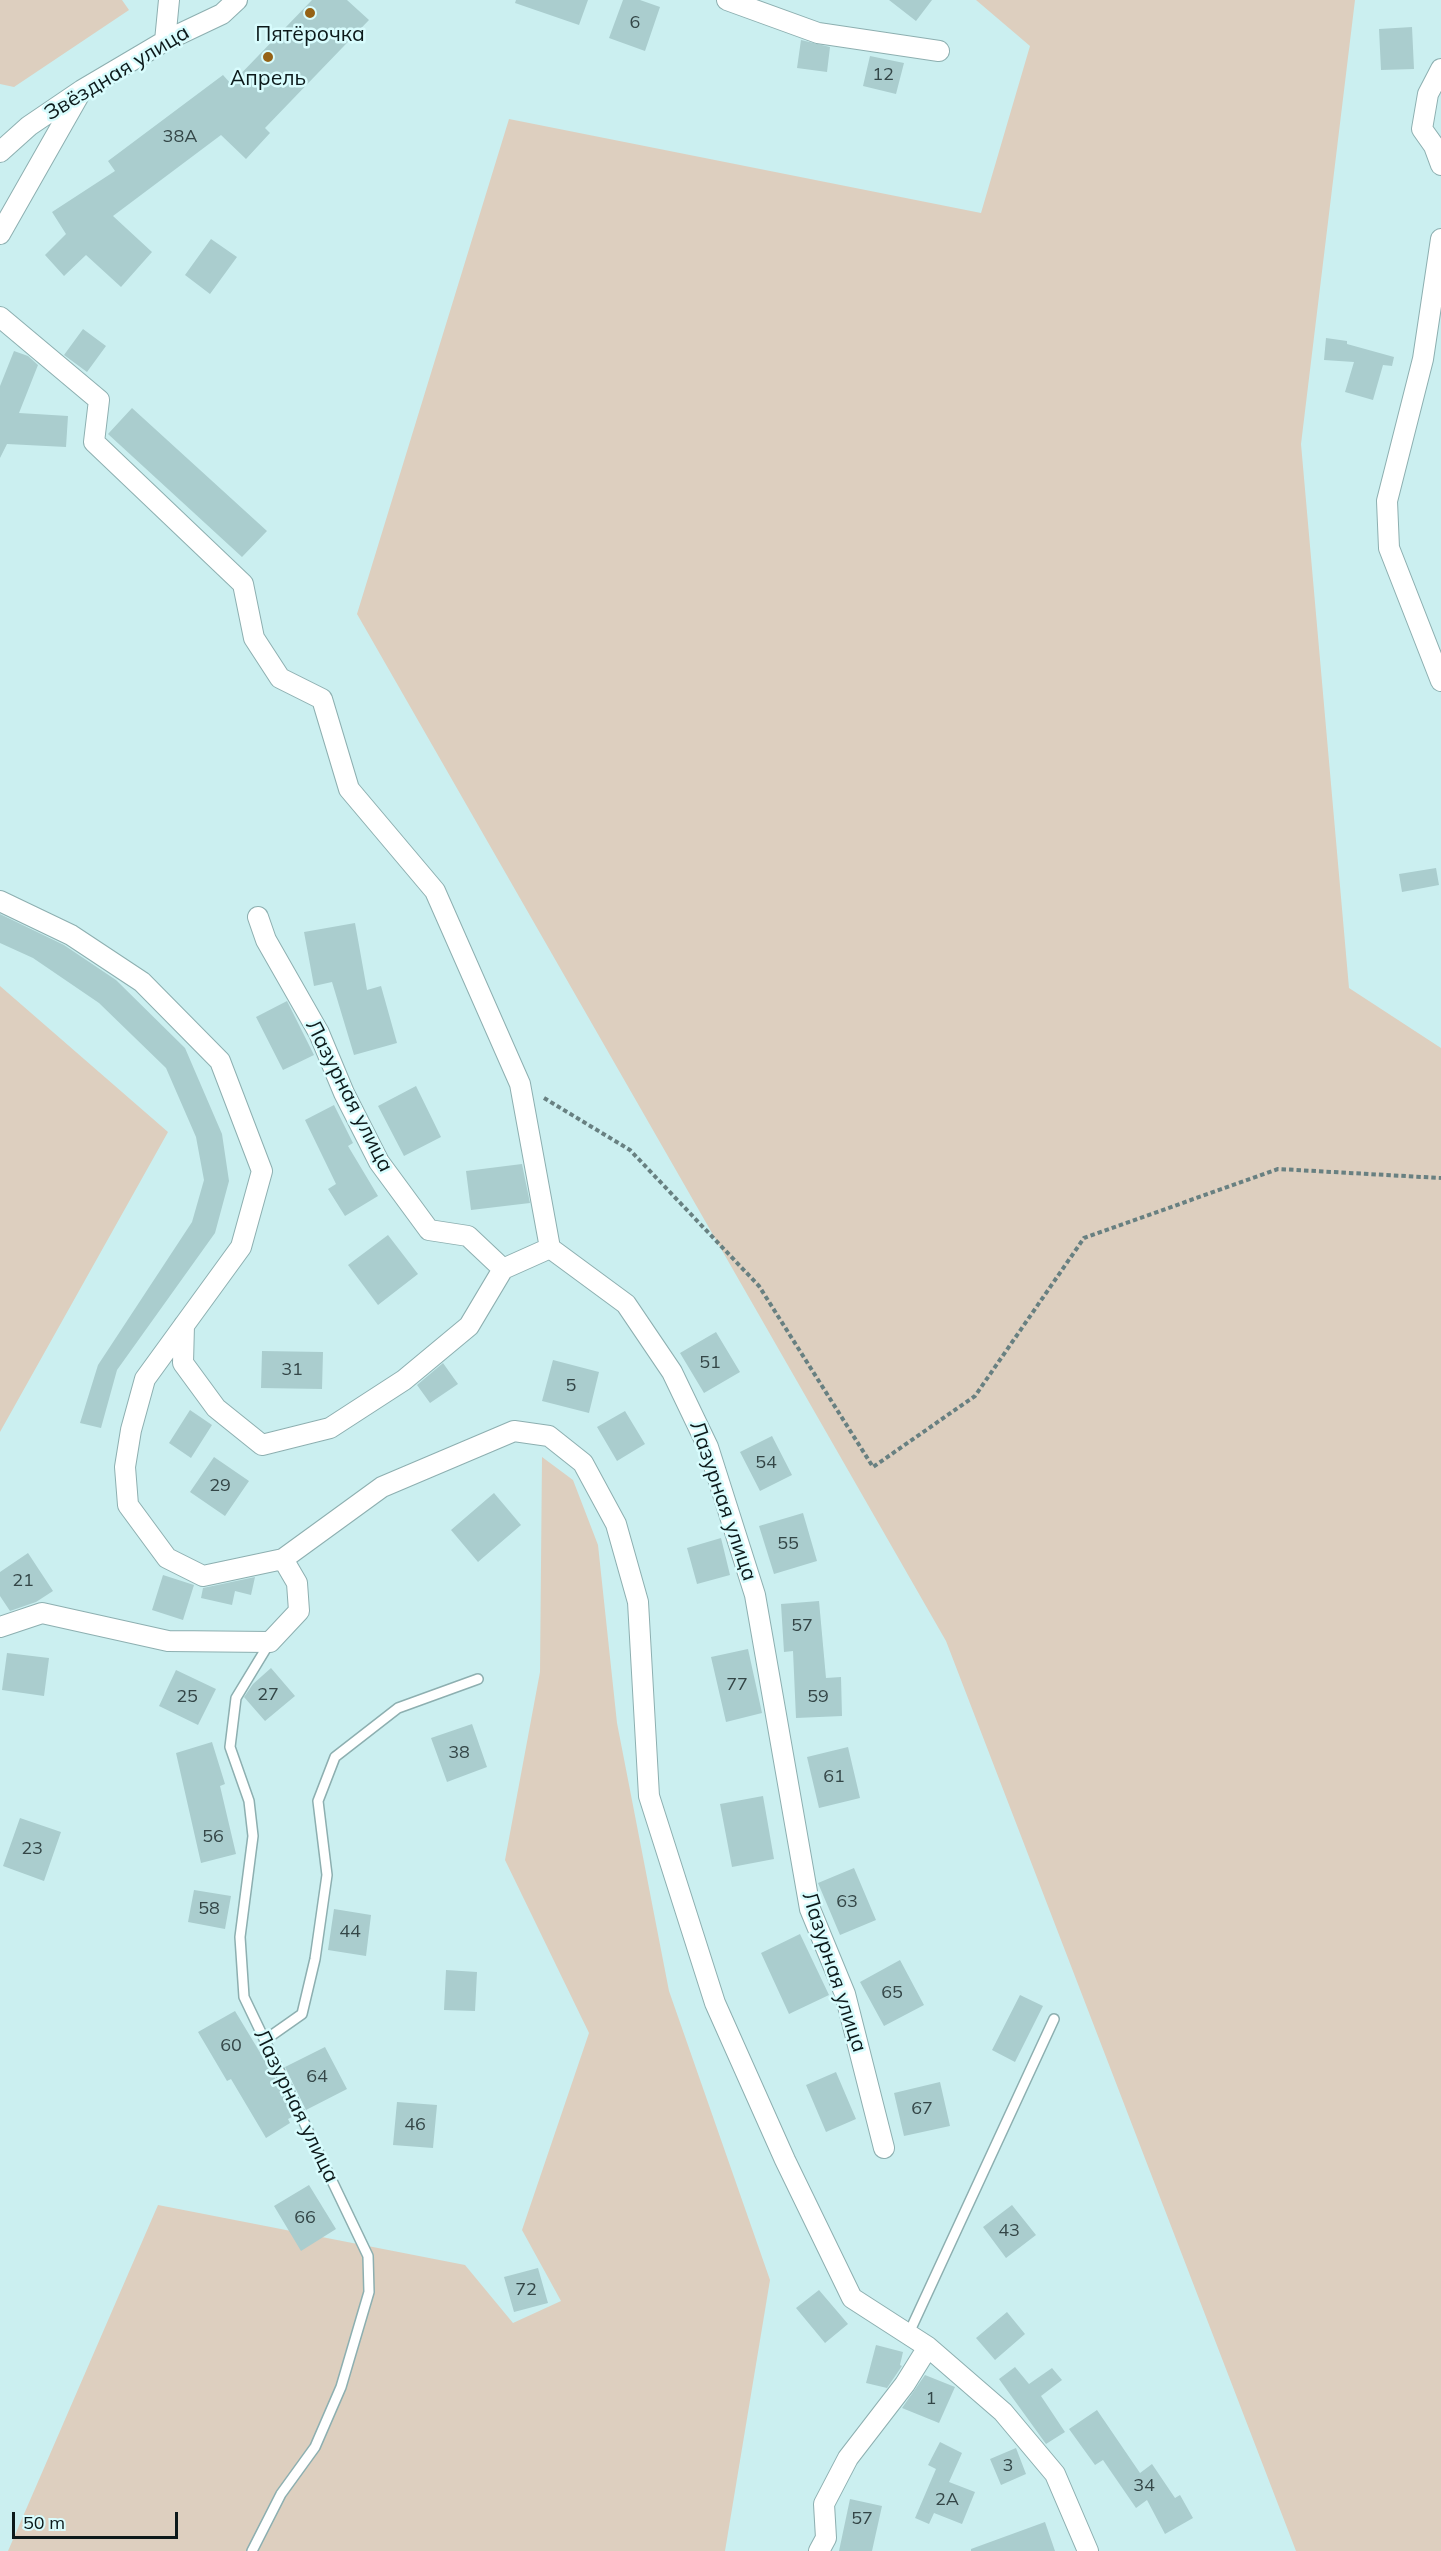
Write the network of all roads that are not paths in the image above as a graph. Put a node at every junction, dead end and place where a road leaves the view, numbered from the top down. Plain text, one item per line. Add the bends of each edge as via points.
1 (169, 0) edge
2 (237, 0) edge
3 (727, 0) edge
4 (165, 41) junction
5 (939, 51) dead end
6 (1441, 69) edge
7 (82, 90) junction
8 (0, 152) edge
9 (1441, 165) edge
10 (0, 234) edge
11 (1441, 239) edge
12 (0, 317) edge
13 (1441, 681) edge
14 (0, 901) edge
15 (258, 917) dead end
16 (550, 1248) junction
17 (503, 1269) junction
18 (184, 1325) junction
19 (284, 1559) junction
20 (0, 1627) edge
21 (270, 1642) junction
22 (478, 1679) dead end
23 (1054, 2019) dead end
24 (265, 2040) junction
25 (884, 2148) dead end
26 (909, 2335) junction
27 (927, 2347) junction
28 (252, 2551) edge
29 (819, 2551) edge
30 (1088, 2551) edge

1 - 4 street
2 - 4 street, Звёздная улица via 222,14
3 - 5 street via 818,33
4 - 7 street, Звёздная улица
6 - 9 street via 1428,94 1422,129
7 - 8 street, Звёздная улица via 29,126
7 - 10 street
11 - 13 street via 1423,359 1387,501 1389,548
12 - 16 street via 99,400 94,442 243,584 254,638 280,678 322,699 349,789 435,891 520,1084
14 - 18 street via 71,935 142,982 220,1061 262,1171 241,1247
15 - 17 street, Лазурная улица via 266,940 319,1033 379,1162 429,1230 468,1236
16 - 17 street
16 - 25 street, Лазурная улица via 626,1304 672,1371 708,1447 755,1594 810,1909 845,1994
17 - 18 street via 469,1326 404,1380 330,1428 262,1445 216,1408 183,1363
18 - 19 street via 145,1379 125,1467 128,1505 167,1558 202,1576
19 - 21 street, Лазурная улица via 297,1583 299,1611
19 - 26 street via 382,1487 514,1431 549,1436 583,1463 616,1524 638,1602 649,1796 715,2003 852,2298
20 - 21 street via 42,1613 168,1641
21 - 24 lane, Лазурная улица via 236,1698 230,1747 249,1801 253,1836 240,1937 244,1997
22 - 24 lane via 398,1708 335,1757 318,1801 327,1875 315,1959 302,2014
23 - 26 lane
24 - 28 lane, Лазурная улица via 368,2256 369,2292 341,2387 315,2448 281,2494
26 - 27 street
27 - 29 street via 905,2384 848,2458 824,2504 826,2538
27 - 30 street via 1003,2412 1055,2474

